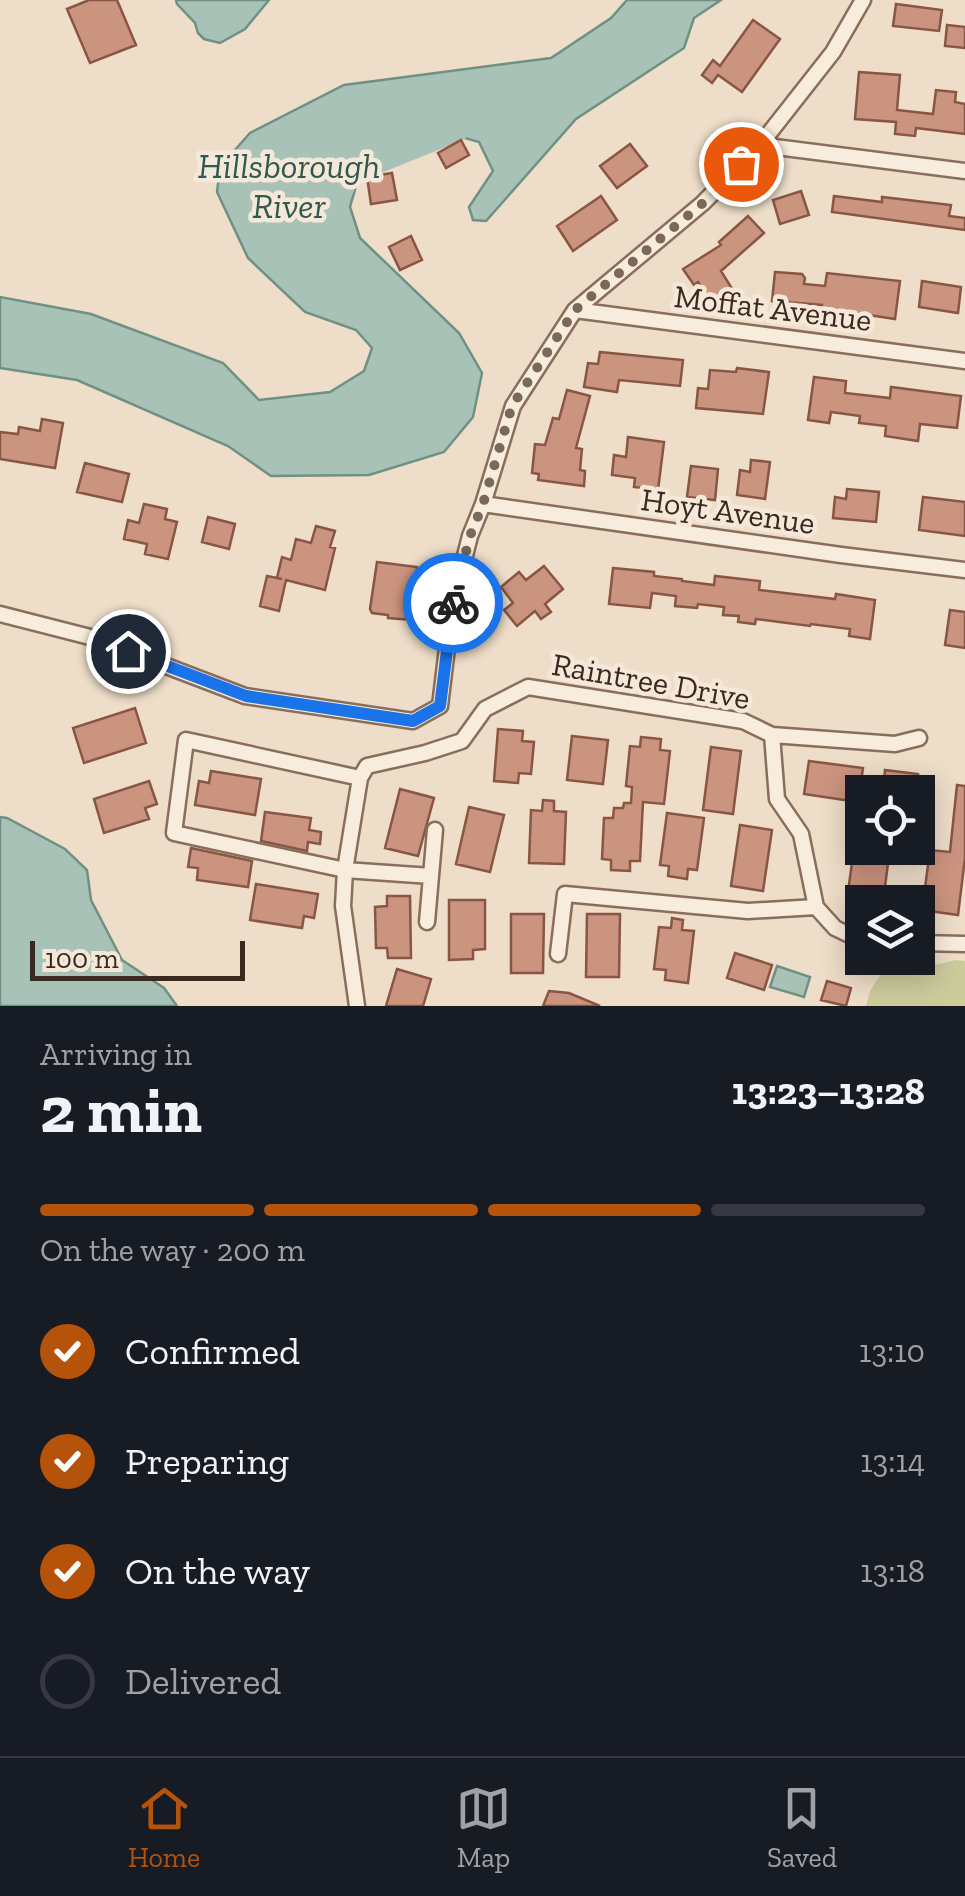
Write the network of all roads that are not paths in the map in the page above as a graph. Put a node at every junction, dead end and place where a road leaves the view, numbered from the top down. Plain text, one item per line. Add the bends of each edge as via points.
1 (863, 0) edge
2 (760, 145) junction
3 (965, 170) edge
4 (575, 310) junction
5 (965, 361) edge
6 (483, 504) junction
7 (965, 570) edge
8 (0, 614) edge
9 (772, 735) junction
10 (919, 738) dead end
11 (360, 778) junction
12 (434, 830) dead end
13 (345, 870) junction
14 (430, 876) junction
15 (816, 907) junction
16 (427, 922) dead end
17 (845, 932) edge
18 (935, 943) edge
19 (965, 944) edge
20 (558, 954) dead end
21 (357, 1006) edge

1 - 2 street via 833,52
2 - 3 street
2 - 4 street via 703,203
4 - 5 street, Moffat Avenue
4 - 6 street via 512,406
6 - 7 street, Hoyt Avenue
6 - 8 street via 452,607 440,706 413,721 246,696 90,637
9 - 10 street via 896,744
9 - 11 street, Raintree Drive via 743,721 528,688 484,709 462,741 368,766
9 - 15 street, Raintree Drive via 777,799 801,834
11 - 13 street
11 - 13 street via 186,740 174,833
12 - 14 street
13 - 14 street
13 - 21 street via 342,906
14 - 16 street
15 - 17 street
15 - 20 street via 748,911 566,894
18 - 19 street

